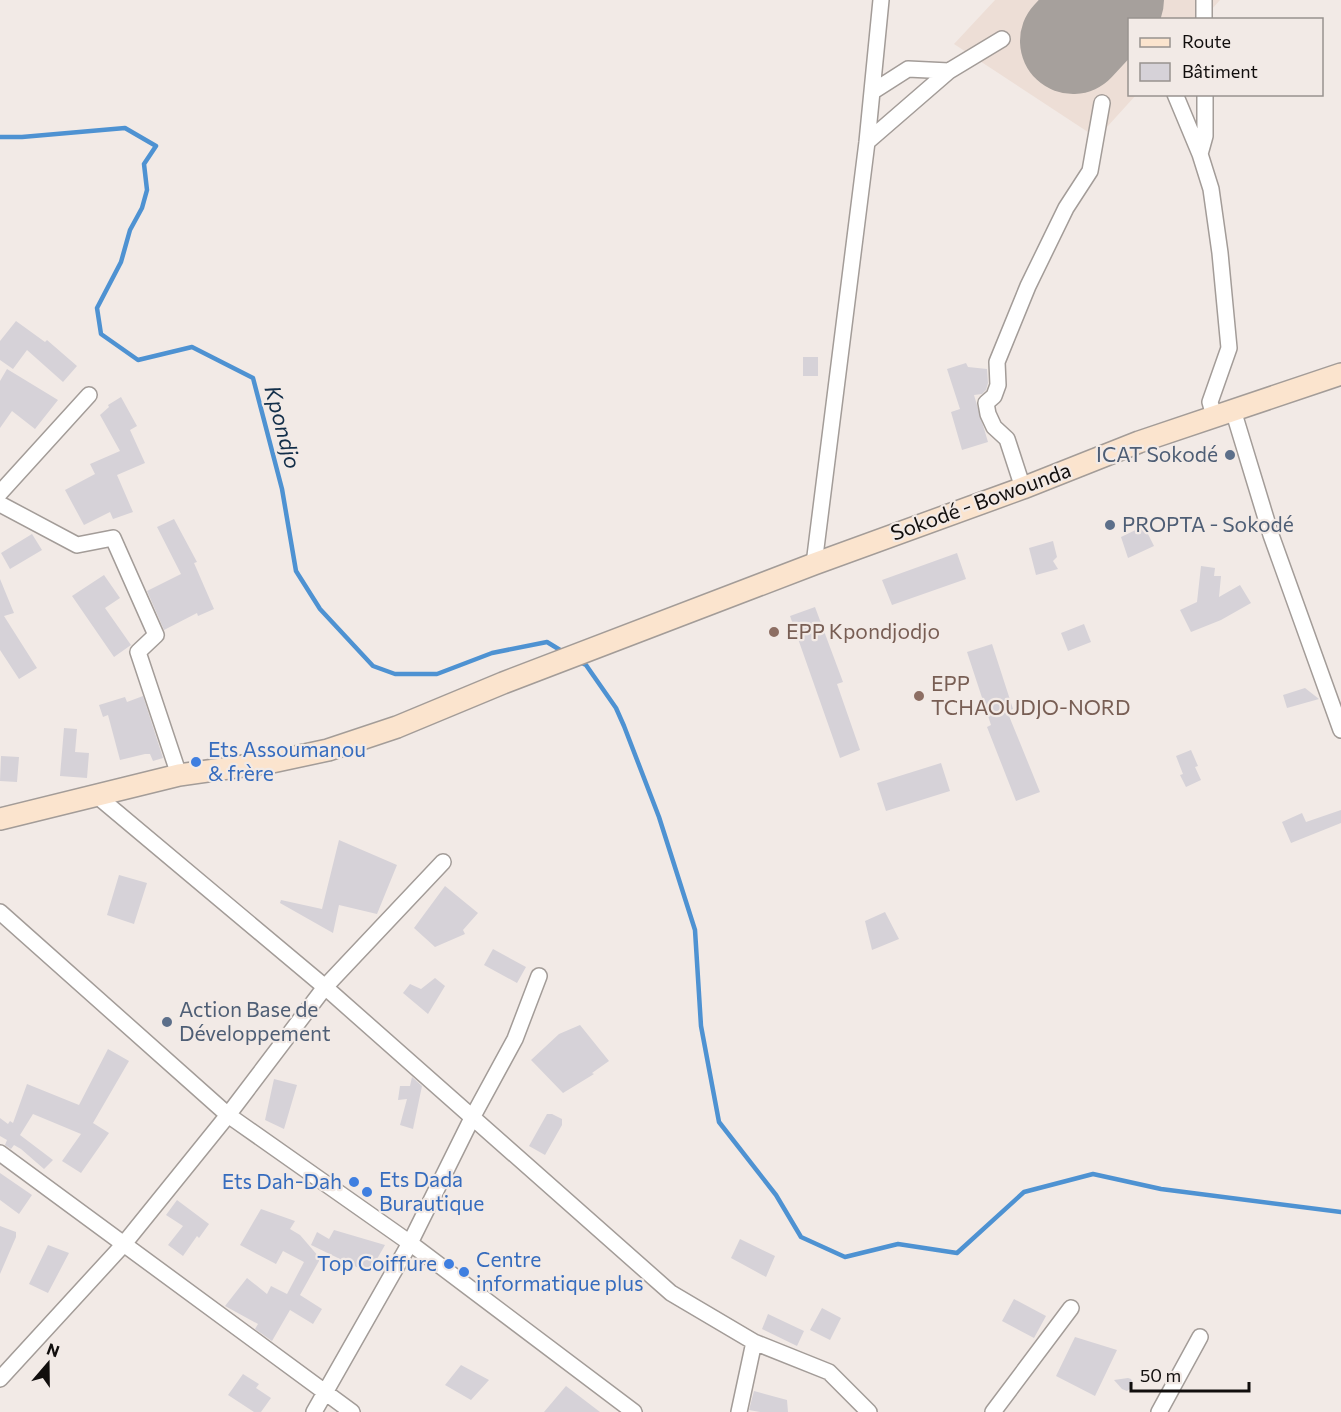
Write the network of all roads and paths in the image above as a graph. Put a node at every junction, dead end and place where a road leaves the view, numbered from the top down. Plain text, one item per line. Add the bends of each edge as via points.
1 (880, 0) edge
2 (1204, 0) edge
3 (1204, 18) edge
4 (1002, 39) dead end
5 (949, 71) junction
6 (872, 92) junction
7 (1176, 96) edge
8 (1205, 96) edge
9 (1102, 103) dead end
10 (867, 142) junction
11 (1200, 154) junction
12 (1341, 374) edge
13 (88, 395) dead end
14 (1224, 413) junction
15 (1023, 488) junction
16 (0, 493) edge
17 (0, 504) edge
18 (814, 564) junction
19 (1341, 730) edge
20 (179, 775) junction
21 (96, 795) junction
22 (0, 819) edge
23 (443, 862) dead end
24 (0, 912) edge
25 (539, 976) dead end
26 (325, 987) junction
27 (228, 1115) junction
28 (472, 1118) junction
29 (0, 1153) edge
30 (410, 1243) junction
31 (123, 1245) junction
32 (1071, 1308) dead end
33 (1200, 1337) dead end
34 (754, 1342) junction
35 (0, 1379) edge
36 (326, 1392) junction
37 (314, 1412) edge
38 (352, 1412) edge
39 (634, 1412) edge
40 (739, 1412) edge
41 (869, 1412) edge
42 (993, 1412) edge
43 (1160, 1412) edge

1 - 6 street
2 - 3 street
4 - 5 street
5 - 6 street via 908,69
5 - 10 street
6 - 10 street
7 - 11 street
8 - 11 street via 1205,136
9 - 15 street via 1090,171 1066,208 1028,286 997,362 998,385 986,403 994,427 1007,439
10 - 18 street
11 - 14 street via 1220,253 1229,348 1210,402
12 - 14 main road, Sokodé - Bowounda
13 - 16 street
14 - 15 main road, Sokodé - Bowounda
14 - 19 street
15 - 18 main road, Sokodé - Bowounda
17 - 20 street via 77,545 113,538 156,635 138,652
18 - 20 main road, Sokodé - Bowounda via 503,682 397,727 328,750
20 - 21 main road, Sokodé - Bowounda
21 - 22 main road, Sokodé - Bowounda
21 - 26 street
23 - 26 street
24 - 27 street
25 - 28 street via 515,1039
26 - 27 street
26 - 28 street
27 - 30 street
27 - 31 street
28 - 30 street
28 - 34 street via 671,1293
29 - 31 street
30 - 36 street
30 - 39 street
31 - 35 street
31 - 36 street
32 - 42 street
33 - 43 street
34 - 40 street
34 - 41 street via 829,1372
36 - 37 street
36 - 38 street

